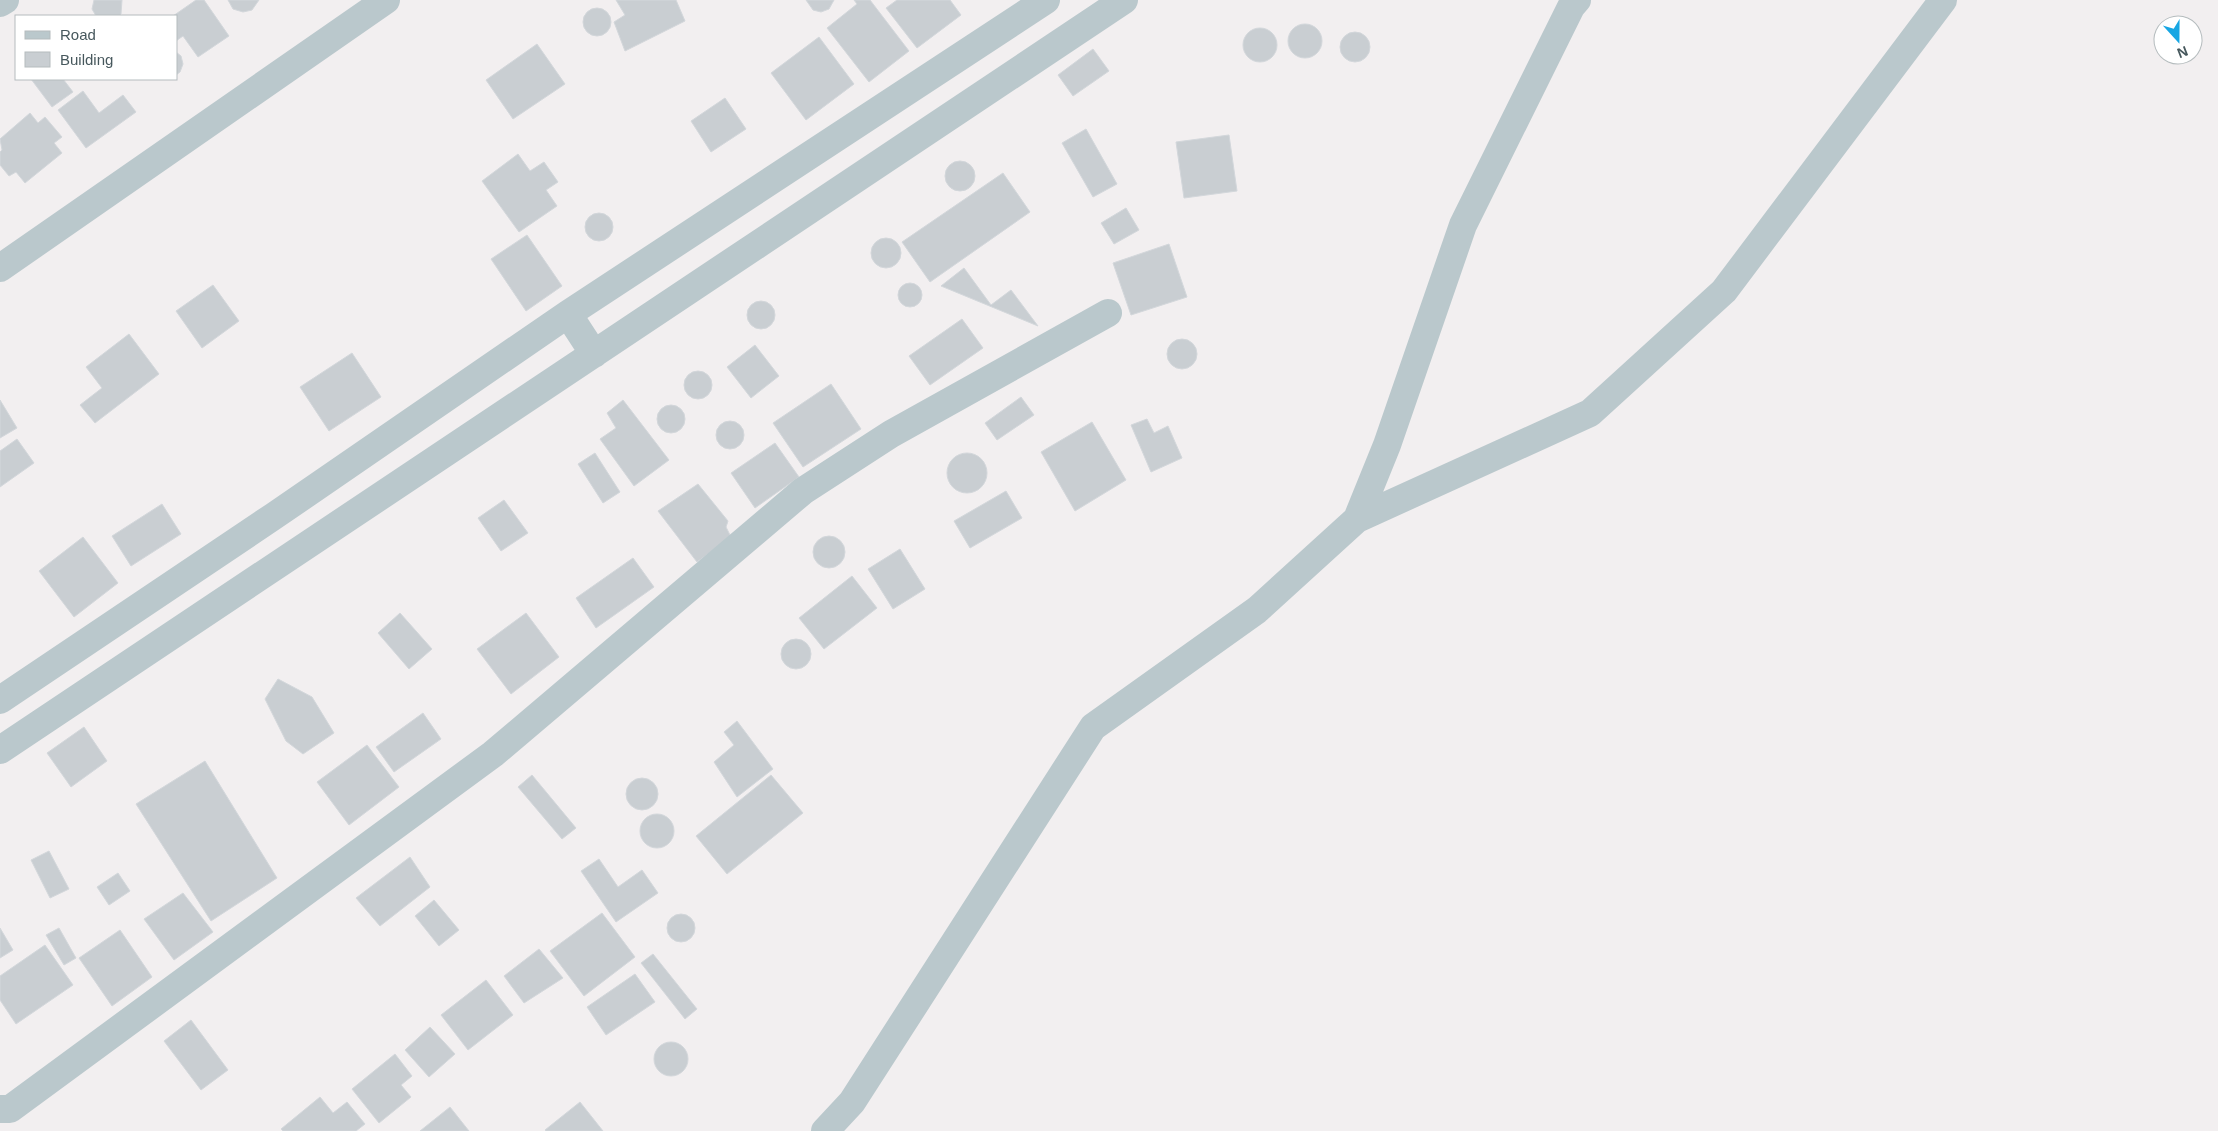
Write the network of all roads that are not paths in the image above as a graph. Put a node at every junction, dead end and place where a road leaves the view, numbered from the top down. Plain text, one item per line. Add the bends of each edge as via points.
1 (5, 0) edge
2 (386, 0) edge
3 (1046, 0) edge
4 (1124, 0) edge
5 (1577, 0) edge
6 (1943, 0) edge
7 (0, 3) edge
8 (0, 268) edge
9 (1108, 313) dead end
10 (568, 314) junction
11 (594, 354) junction
12 (274, 516) junction
13 (1357, 519) junction
14 (297, 553) junction
15 (0, 700) edge
16 (0, 750) edge
17 (0, 1109) edge
18 (825, 1131) edge

1 - 7 street
2 - 8 street
3 - 10 street
4 - 11 street
5 - 13 street via 1463,225 1387,445
6 - 13 street via 1724,291 1590,413
9 - 17 street via 891,434 803,491 493,754 10,1109
10 - 11 street
10 - 12 street
11 - 14 street
12 - 14 street
12 - 15 street
13 - 18 street via 1257,610 1093,727 852,1102
14 - 16 street

